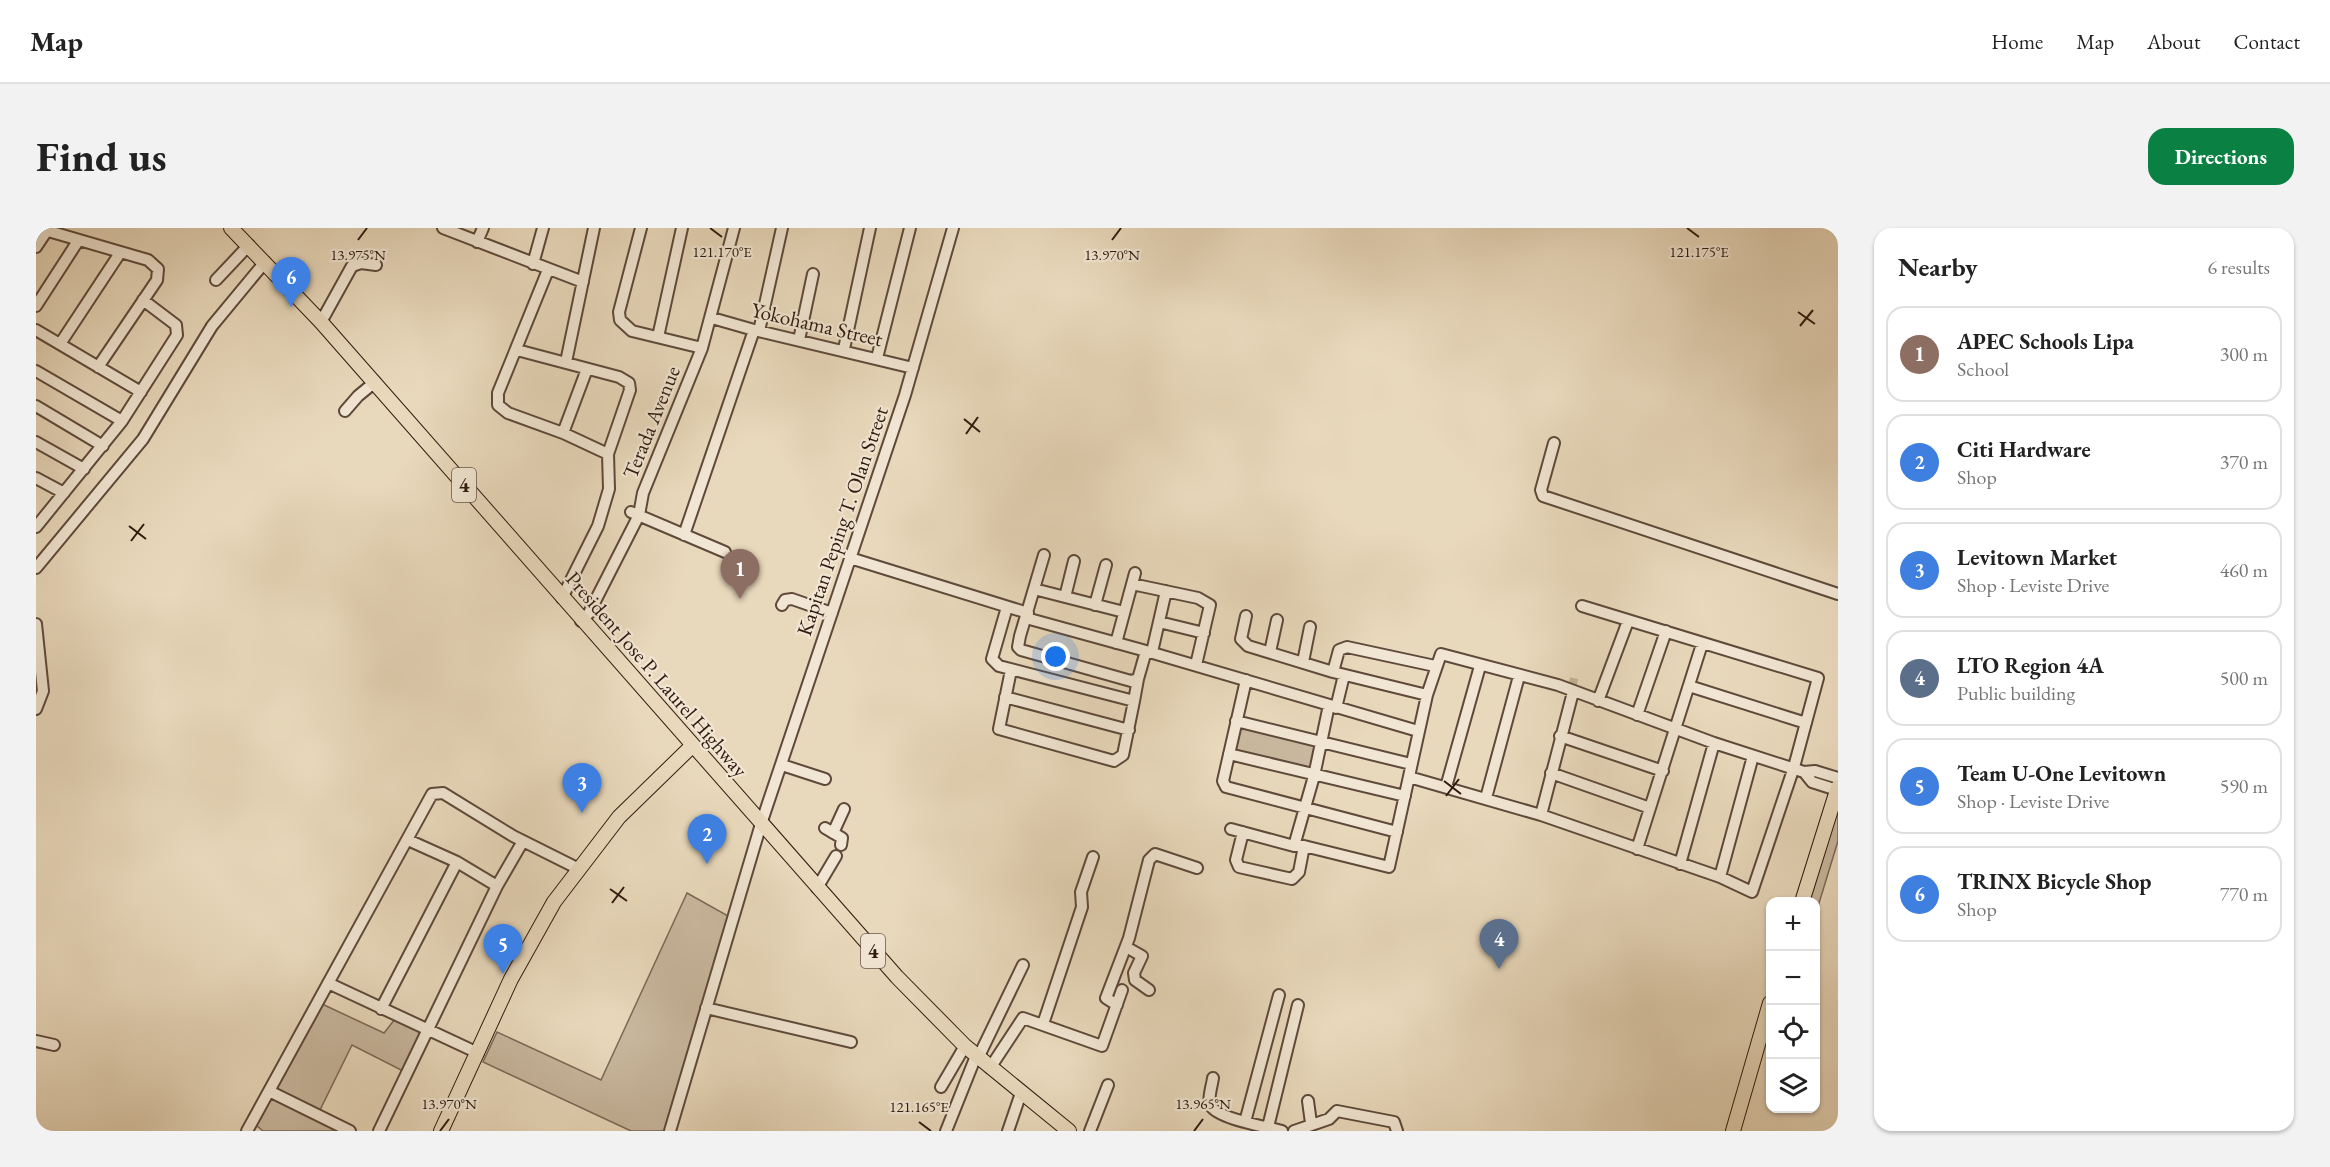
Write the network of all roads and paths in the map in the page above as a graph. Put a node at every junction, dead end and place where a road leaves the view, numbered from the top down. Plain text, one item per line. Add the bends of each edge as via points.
1 (231, 228) edge
2 (443, 228) edge
3 (483, 228) edge
4 (543, 228) edge
5 (594, 228) edge
6 (641, 228) edge
7 (682, 228) edge
8 (734, 228) edge
9 (783, 228) edge
10 (870, 228) edge
11 (910, 228) edge
12 (953, 228) edge
13 (39, 229) edge
14 (78, 241) junction
15 (477, 242) junction
16 (249, 244) junction
17 (36, 247) edge
18 (120, 253) junction
19 (265, 262) junction
20 (533, 264) junction
21 (376, 265) dead end
22 (548, 270) junction
23 (813, 274) dead end
24 (216, 280) dead end
25 (583, 282) junction
26 (143, 300) junction
27 (36, 306) edge
28 (712, 318) junction
29 (321, 322) junction
30 (36, 330) edge
31 (756, 331) junction
32 (658, 337) junction
33 (799, 340) junction
34 (60, 344) junction
35 (702, 348) junction
36 (844, 349) junction
37 (516, 350) junction
38 (877, 358) junction
39 (566, 362) junction
40 (98, 367) junction
41 (914, 368) junction
42 (587, 369) junction
43 (36, 371) edge
44 (375, 382) junction
45 (141, 392) junction
46 (36, 406) edge
47 (345, 411) dead end
48 (122, 421) junction
49 (563, 433) junction
50 (36, 442) edge
51 (1554, 443) dead end
52 (103, 446) junction
53 (608, 454) junction
54 (84, 469) junction
55 (36, 478) edge
56 (64, 493) junction
57 (41, 513) edge
58 (635, 513) junction
59 (36, 527) edge
60 (684, 534) junction
61 (724, 552) dead end
62 (1044, 555) dead end
63 (850, 558) junction
64 (1074, 561) dead end
65 (1106, 565) dead end
66 (36, 568) edge
67 (1034, 589) junction
68 (1166, 591) junction
69 (1838, 594) edge
70 (560, 596) junction
71 (1065, 597) junction
72 (1095, 604) junction
73 (782, 605) dead end
74 (1582, 606) dead end
75 (1007, 607) junction
76 (1124, 612) junction
77 (832, 613) junction
78 (1027, 616) junction
79 (1246, 616) dead end
80 (1277, 620) dead end
81 (581, 621) junction
82 (1628, 621) junction
83 (1159, 622) junction
84 (36, 624) edge
85 (1310, 627) dead end
86 (1666, 631) junction
87 (1204, 633) junction
88 (1116, 643) junction
89 (1702, 644) junction
90 (1149, 652) junction
91 (1270, 652) junction
92 (1303, 662) junction
93 (1196, 665) junction
94 (1435, 666) junction
95 (1480, 666) junction
96 (1011, 670) junction
97 (1339, 673) junction
98 (1519, 676) junction
99 (1138, 679) junction
100 (1245, 680) junction
101 (1569, 686) junction
102 (1689, 686) junction
103 (1427, 695) junction
104 (1005, 697) junction
105 (1134, 701) junction
106 (1598, 701) junction
107 (1333, 706) junction
108 (36, 709) edge
109 (1637, 715) junction
110 (1236, 721) junction
111 (1806, 723) junction
112 (1129, 730) junction
113 (1676, 730) junction
114 (1418, 731) junction
115 (1560, 736) junction
116 (1321, 741) junction
117 (1714, 744) junction
118 (696, 748) junction
119 (1229, 754) junction
120 (1753, 756) junction
121 (1411, 764) junction
122 (782, 765) junction
123 (1799, 769) junction
124 (1663, 771) junction
125 (1551, 773) junction
126 (1314, 776) junction
127 (1409, 777) junction
128 (825, 779) dead end
129 (1838, 785) edge
130 (1446, 787) junction
131 (1405, 796) junction
132 (1486, 798) junction
133 (1650, 808) junction
134 (844, 809) dead end
135 (1305, 809) junction
136 (1541, 815) junction
137 (761, 824) junction
138 (1231, 829) dead end
139 (1243, 832) junction
140 (1397, 832) junction
141 (408, 840) junction
142 (523, 841) junction
143 (842, 845) dead end
144 (1299, 846) junction
145 (1637, 849) junction
146 (836, 856) dead end
147 (1093, 857) dead end
148 (457, 862) junction
149 (1680, 864) junction
150 (577, 868) junction
151 (1197, 868) dead end
152 (1720, 877) junction
153 (496, 886) junction
154 (817, 888) junction
155 (1804, 897) edge
156 (1126, 947) junction
157 (1023, 965) dead end
158 (328, 983) junction
159 (1122, 990) dead end
160 (1149, 990) dead end
161 (1279, 995) dead end
162 (503, 1000) junction
163 (1117, 1005) junction
164 (1298, 1005) dead end
165 (1769, 1005) edge
166 (706, 1008) junction
167 (381, 1009) junction
168 (1043, 1024) junction
169 (426, 1029) junction
170 (36, 1041) edge
171 (851, 1042) dead end
172 (54, 1045) dead end
173 (965, 1046) junction
174 (478, 1053) junction
175 (977, 1057) junction
176 (990, 1068) junction
177 (1213, 1078) dead end
178 (1108, 1085) dead end
179 (941, 1087) dead end
180 (269, 1091) junction
181 (1021, 1093) junction
182 (1308, 1101) dead end
183 (1311, 1123) junction
184 (1248, 1125) edge
185 (1268, 1127) junction
186 (250, 1130) edge
187 (350, 1131) edge
188 (379, 1131) edge
189 (441, 1131) edge
190 (670, 1131) edge
191 (946, 1131) edge
192 (1008, 1131) edge
193 (1069, 1131) edge
194 (1090, 1131) edge
195 (1282, 1131) edge
196 (1294, 1131) edge
197 (1397, 1131) edge
198 (1733, 1131) edge

1 - 16 main road, President Jose P. Laurel Highway / 4
2 - 15 street
3 - 15 street
4 - 20 street
5 - 25 street
6 - 32 street via 620,321 632,331
7 - 32 street
8 - 28 street, Terada Avenue
9 - 31 street
10 - 36 street
11 - 38 street
12 - 41 street, Kapitan Peping T. Olan Street
13 - 14 street
13 - 17 street
14 - 18 street
14 - 27 street
15 - 20 street
16 - 19 main road, President Jose P. Laurel Highway / 4
16 - 24 street
18 - 26 street via 148,260 158,269 158,277
18 - 34 street
19 - 29 main road, President Jose P. Laurel Highway / 4
19 - 66 street via 212,326 143,439
20 - 22 street
21 - 29 street via 352,266
22 - 25 street
22 - 37 street
23 - 33 street
25 - 39 street
26 - 40 street
26 - 45 street via 173,322 178,331
28 - 31 street, Yokohama Street
28 - 35 street, Terada Avenue
29 - 44 main road, President Jose P. Laurel Highway / 4
30 - 34 street
31 - 33 street, Yokohama Street
31 - 60 street
32 - 35 street
33 - 36 street, Yokohama Street
34 - 40 street
35 - 58 street, Terada Avenue
36 - 38 street, Yokohama Street
37 - 39 street
37 - 49 street via 498,393 498,405 508,413
38 - 41 street, Yokohama Street
39 - 42 street
40 - 45 street
41 - 63 street, Kapitan Peping T. Olan Street
42 - 49 street
42 - 53 street via 629,383
43 - 48 street
44 - 47 street
44 - 70 main road, President Jose P. Laurel Highway / 4
45 - 48 street
46 - 52 street
48 - 52 street
49 - 53 street
50 - 54 street
51 - 69 street via 1541,489 1543,496
52 - 54 street
53 - 70 street via 609,489
54 - 56 street
55 - 56 street
56 - 57 street
57 - 59 street
58 - 60 street
58 - 81 street, Terada Avenue via 589,613
60 - 61 street
62 - 67 street
63 - 75 street
63 - 77 street, Kapitan Peping T. Olan Street
64 - 71 street
65 - 72 street
67 - 71 street
67 - 78 street
68 - 76 street via 1134,579
68 - 83 street
68 - 87 street via 1205,600 1210,606
70 - 81 main road, President Jose P. Laurel Highway / 4
71 - 72 street
72 - 76 street
73 - 77 street via 792,599
74 - 82 street
75 - 78 street
75 - 96 street via 992,659
76 - 88 street
77 - 122 street, Kapitan Peping T. Olan Street
78 - 88 street
78 - 99 street via 1018,647 1021,650 1123,679
79 - 91 street via 1243,643
80 - 91 street
81 - 118 main road, President Jose P. Laurel Highway / 4
82 - 86 street
82 - 106 street
83 - 87 street
83 - 90 street
84 - 108 street via 43,691
85 - 92 street
86 - 89 street
86 - 109 street
87 - 93 street
88 - 90 street
89 - 102 street
89 - 111 street via 1818,678
90 - 93 street
90 - 99 street
91 - 92 street
92 - 97 street
93 - 100 street
94 - 95 street via 1441,654
94 - 97 street via 1347,647 1339,650
94 - 103 street
95 - 98 street
95 - 130 street
96 - 104 street
96 - 105 street
97 - 103 street
97 - 107 street
98 - 101 street
98 - 132 street
99 - 105 street
100 - 107 street
100 - 110 street
101 - 106 street
101 - 115 street
102 - 111 street
102 - 113 street
103 - 114 street
104 - 112 street
104 - 112 street via 999,729 1114,761 1123,755
105 - 112 street
106 - 109 street
107 - 114 street
107 - 116 street
109 - 113 street
110 - 116 street
110 - 119 street
111 - 123 street
113 - 117 street
113 - 124 street
114 - 121 street
115 - 124 street
115 - 125 street
116 - 121 street
116 - 126 street
117 - 120 street
117 - 149 street
118 - 137 main road, President Jose P. Laurel Highway / 4
118 - 150 main road via 631,804
118 - 162 main road via 599,847 550,916
119 - 126 street
119 - 135 street via 1223,781 1226,787
120 - 123 street
120 - 152 street
121 - 127 street
122 - 128 street
122 - 137 street, Kapitan Peping T. Olan Street
123 - 129 street via 1812,782
123 - 152 street via 1752,892
124 - 133 street
125 - 133 street
125 - 136 street
126 - 131 street
126 - 135 street
127 - 130 street
127 - 131 street
129 - 155 main road
130 - 132 street
131 - 140 street
132 - 136 street
133 - 145 street
134 - 143 street via 829,830 842,838
135 - 140 street
135 - 144 street
136 - 145 street
137 - 154 main road, President Jose P. Laurel Highway / 4
137 - 166 street, Kapitan Peping T. Olan Street
138 - 139 street
139 - 144 street
139 - 144 street via 1236,864 1239,867 1296,878
140 - 144 street via 1391,864 1385,868
141 - 142 street via 428,798 437,792
141 - 148 street
141 - 158 street
142 - 150 street
142 - 153 street
145 - 149 street
146 - 154 street
147 - 168 street via 1081,892 1082,907
148 - 153 street
148 - 167 street
149 - 152 street
150 - 162 main road via 534,934
151 - 156 street via 1152,856
153 - 169 street
154 - 173 main road, President Jose P. Laurel Highway / 4
156 - 160 street via 1142,956 1134,980
156 - 163 street via 1106,998
157 - 175 street via 1009,1000
158 - 167 street
158 - 180 street
159 - 163 street
161 - 184 street
162 - 174 main road
163 - 168 street via 1102,1046
164 - 185 street
165 - 198 main road
166 - 171 street
166 - 190 street, Kapitan Peping T. Olan Street
167 - 169 street
168 - 176 street via 1023,1018
169 - 174 street
169 - 188 street
170 - 172 street
173 - 175 main road, President Jose P. Laurel Highway / 4
173 - 179 street
174 - 189 main road
175 - 176 main road, President Jose P. Laurel Highway / 4
175 - 191 street
176 - 181 main road, President Jose P. Laurel Highway / 4
177 - 184 street via 1211,1106
178 - 194 street
180 - 186 street
180 - 187 street
181 - 192 street
181 - 193 main road, President Jose P. Laurel Highway / 4
182 - 183 street
183 - 196 street
183 - 197 street via 1329,1119 1337,1111 1394,1122
184 - 185 street
185 - 195 street

